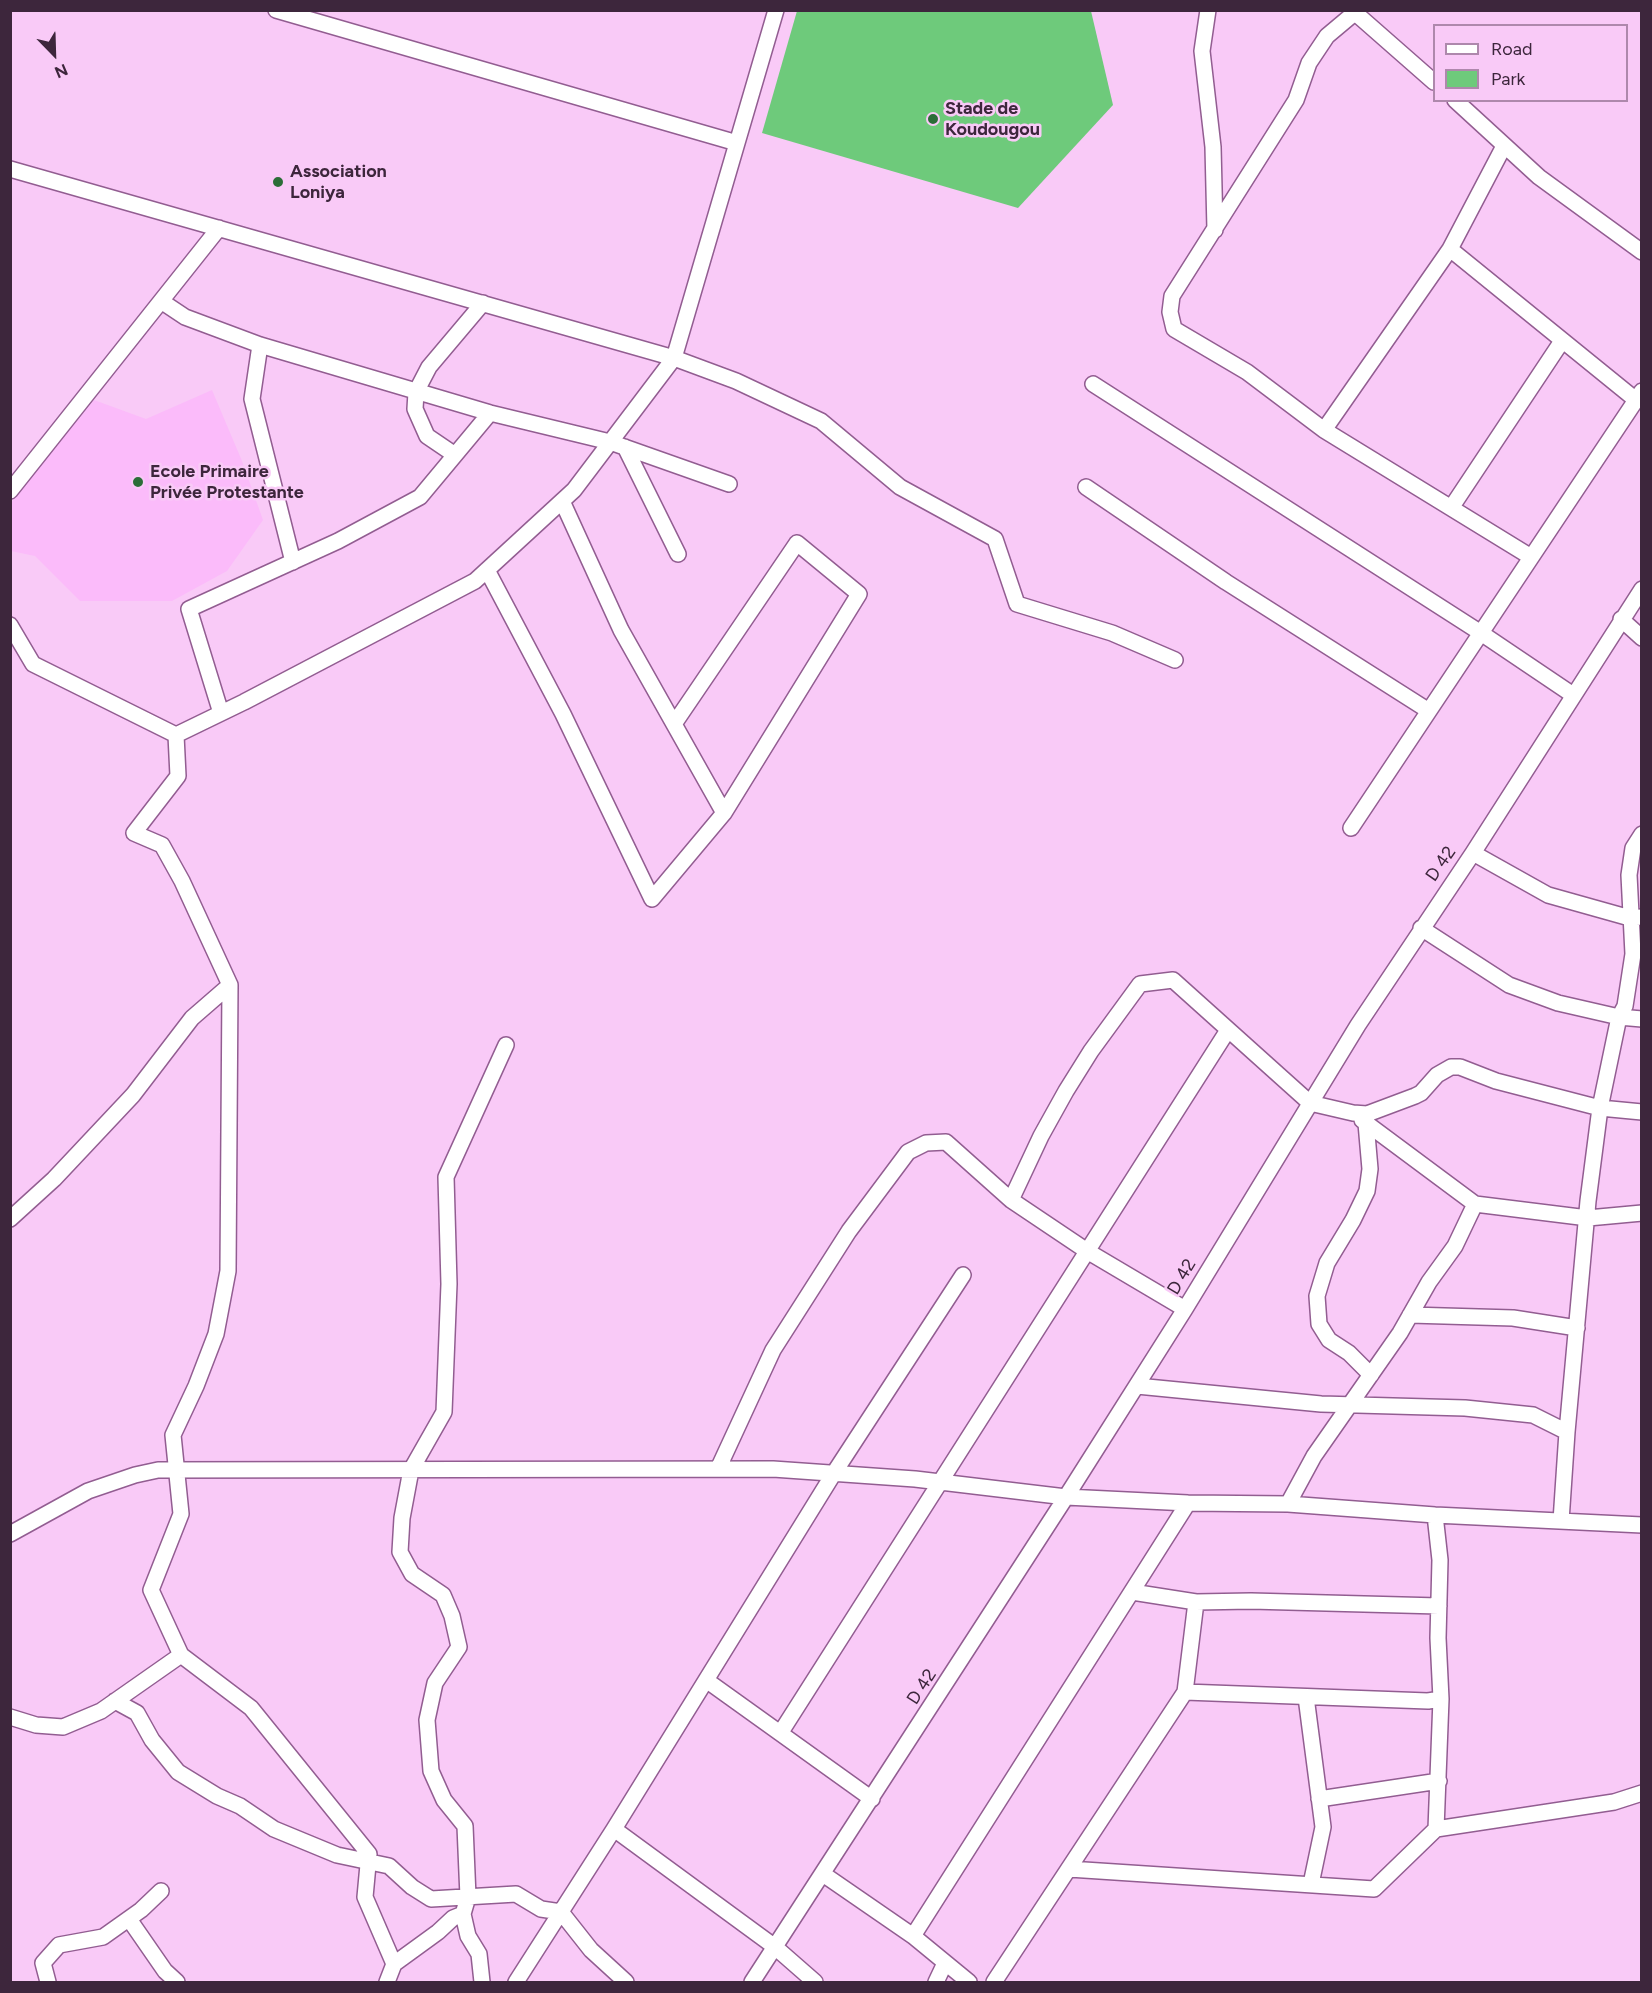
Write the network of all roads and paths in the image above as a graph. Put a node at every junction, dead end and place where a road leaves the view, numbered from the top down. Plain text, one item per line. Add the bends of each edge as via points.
1 (276, 10) edge
2 (776, 10) edge
3 (1208, 10) edge
4 (1355, 12) edge
5 (1433, 81) edge
6 (1457, 102) edge
7 (737, 142) junction
8 (1504, 146) junction
9 (10, 169) edge
10 (219, 228) junction
11 (1215, 230) junction
12 (1450, 249) junction
13 (1641, 252) edge
14 (161, 302) junction
15 (483, 303) junction
16 (1562, 341) junction
17 (260, 345) junction
18 (674, 358) junction
19 (1093, 384) dead end
20 (416, 392) junction
21 (1639, 396) edge
22 (490, 413) junction
23 (1324, 430) junction
24 (610, 442) junction
25 (625, 447) junction
26 (455, 455) junction
27 (729, 484) dead end
28 (1086, 487) dead end
29 (10, 491) edge
30 (562, 501) junction
31 (1451, 508) junction
32 (678, 554) dead end
33 (1531, 557) junction
34 (293, 562) junction
35 (487, 570) junction
36 (1641, 589) edge
37 (1621, 619) junction
38 (10, 625) edge
39 (1481, 633) junction
40 (1641, 638) edge
41 (1175, 660) dead end
42 (1573, 695) junction
43 (1429, 711) junction
44 (221, 713) junction
45 (674, 724) junction
46 (176, 735) junction
47 (724, 813) junction
48 (1351, 828) dead end
49 (1641, 834) edge
50 (1473, 853) junction
51 (1636, 917) edge
52 (1421, 928) junction
53 (230, 985) junction
54 (1620, 1017) junction
55 (1641, 1019) edge
56 (1228, 1030) junction
57 (507, 1045) dead end
58 (1310, 1103) junction
59 (1600, 1108) junction
60 (1641, 1112) edge
61 (1360, 1118) junction
62 (1011, 1200) junction
63 (1475, 1204) junction
64 (1641, 1214) edge
65 (1588, 1218) junction
66 (10, 1219) edge
67 (1087, 1251) junction
68 (963, 1275) dead end
69 (1185, 1310) junction
70 (1410, 1315) junction
71 (1577, 1328) junction
72 (1371, 1375) junction
73 (1137, 1386) junction
74 (1350, 1405) junction
75 (1567, 1432) junction
76 (718, 1469) junction
77 (175, 1470) junction
78 (411, 1470) junction
79 (834, 1473) junction
80 (940, 1482) junction
81 (1066, 1497) junction
82 (1188, 1503) junction
83 (1288, 1504) junction
84 (1435, 1515) junction
85 (1561, 1521) junction
86 (1641, 1525) edge
87 (10, 1534) edge
88 (1132, 1592) junction
89 (1196, 1602) junction
90 (1439, 1606) junction
91 (181, 1655) junction
92 (706, 1680) junction
93 (1185, 1692) junction
94 (1306, 1697) junction
95 (1441, 1699) junction
96 (115, 1701) junction
97 (10, 1717) edge
98 (781, 1732) junction
99 (1439, 1782) junction
100 (1641, 1793) edge
101 (872, 1799) junction
102 (1319, 1799) junction
103 (614, 1829) junction
104 (1436, 1829) junction
105 (368, 1863) junction
106 (1069, 1869) junction
107 (823, 1874) junction
108 (1311, 1884) junction
109 (161, 1892) dead end
110 (468, 1897) junction
111 (561, 1912) junction
112 (463, 1914) junction
113 (129, 1919) junction
114 (913, 1936) junction
115 (775, 1947) junction
116 (945, 1963) junction
117 (394, 1964) junction
118 (48, 1983) edge
119 (177, 1983) edge
120 (387, 1983) edge
121 (482, 1983) edge
122 (516, 1983) edge
123 (626, 1983) edge
124 (752, 1983) edge
125 (815, 1983) edge
126 (936, 1983) edge
127 (969, 1983) edge
128 (994, 1983) edge

1 - 7 street
2 - 7 street
3 - 11 street via 1202,51 1213,147
4 - 5 street
4 - 11 street via 1327,36 1309,63 1296,100
6 - 8 street
7 - 18 street
8 - 12 street
8 - 13 street via 1539,177
9 - 10 street
10 - 14 street
10 - 15 street
11 - 23 street via 1172,296 1174,329 1247,372
12 - 16 street
12 - 23 street
14 - 17 street via 185,317
14 - 29 street
15 - 18 street
15 - 20 street via 429,367
16 - 21 street
16 - 31 street
17 - 20 street
17 - 34 street via 252,399
18 - 24 street
18 - 41 street via 736,381 821,421 900,486 995,539 1017,604 1112,633
19 - 39 street
20 - 22 street
20 - 26 street via 416,409 427,436
21 - 33 street
22 - 24 street
22 - 26 street
23 - 31 street
24 - 25 street
24 - 30 street
25 - 27 street
25 - 32 street
26 - 34 street via 420,497
28 - 43 street
30 - 35 street
30 - 45 street via 621,630
31 - 33 street
33 - 39 street
34 - 44 street via 189,609
35 - 44 street via 475,581
35 - 47 street via 563,714 651,899
36 - 37 street, D 42 / D 42
37 - 40 street
37 - 42 street, D 42 / D 42
38 - 46 street via 33,664
39 - 42 street
39 - 43 street
42 - 50 street, D 42 / D 42
43 - 48 street
44 - 46 street
45 - 47 street
45 - 47 street via 797,543 859,594
46 - 53 street via 178,776 134,833 162,845
49 - 51 street via 1633,848 1629,875
50 - 51 street via 1548,895
50 - 52 street, D 42 / D 42
51 - 54 street via 1625,1006
52 - 54 street via 1509,985 1558,1003
52 - 58 street, D 42 / D 42
53 - 66 street via 192,1018 133,1095 54,1179
53 - 77 street via 228,1271 216,1334 173,1435
54 - 55 street
54 - 59 street
56 - 58 street
56 - 62 street via 1173,980 1140,984 1066,1091
56 - 67 street
57 - 78 street via 446,1178 449,1284 444,1412
58 - 61 street
58 - 69 street, D 42 / D 42
59 - 60 street
59 - 61 street via 1451,1067 1437,1075 1421,1093
59 - 65 street
61 - 63 street
61 - 72 street via 1370,1169 1367,1191 1327,1263 1317,1296 1320,1324 1329,1340
62 - 67 street
62 - 76 street via 946,1142 926,1143 908,1152 849,1231 773,1350
63 - 65 street
63 - 70 street via 1455,1246
64 - 65 street
65 - 71 street
67 - 69 street
67 - 80 street
68 - 79 street
69 - 73 street, D 42 / D 42
70 - 71 street via 1514,1318
70 - 72 street
71 - 75 street
72 - 74 street
73 - 74 street
73 - 81 street, D 42 / D 42
74 - 75 street via 1533,1414
74 - 83 street via 1314,1456
75 - 85 street
76 - 78 street
76 - 79 street
77 - 78 street
77 - 87 street via 135,1475 88,1491
77 - 91 street via 181,1514 151,1590
78 - 110 street via 400,1552 412,1574 443,1595 459,1647 435,1683 427,1720 431,1771 444,1800 465,1826
79 - 80 street
79 - 92 street
80 - 81 street
80 - 98 street
81 - 82 street
81 - 101 street, D 42 / D 42
82 - 83 street
82 - 88 street
83 - 84 street
84 - 85 street
84 - 90 street via 1440,1560
85 - 86 street
88 - 89 street
88 - 114 street
89 - 90 street
89 - 93 street
90 - 95 street
91 - 96 street
91 - 105 street via 251,1708 369,1854
92 - 98 street
92 - 103 street
93 - 94 street
93 - 106 street
94 - 95 street
94 - 102 street
95 - 99 street
96 - 97 street via 63,1727 36,1725
96 - 105 street via 137,1713 152,1740 178,1772 274,1829 337,1855
98 - 101 street
99 - 102 street
99 - 104 street
100 - 104 street via 1614,1802
101 - 107 street, D 42 / D 42
102 - 108 street via 1323,1827
103 - 111 street
103 - 115 street
104 - 108 street via 1374,1889
105 - 110 street via 389,1866 431,1899
105 - 117 street via 365,1897
106 - 108 street
106 - 128 street
107 - 114 street
107 - 115 street, D 42 / D 42
109 - 113 street
110 - 111 street via 516,1894 541,1909
110 - 112 street
111 - 122 street
111 - 123 street via 591,1950
112 - 117 street
112 - 121 street via 468,1936 479,1954
113 - 118 street via 103,1937 59,1945 43,1963
113 - 119 street
114 - 116 street
115 - 124 street, D 42 / D 42
115 - 125 street
116 - 126 street
116 - 127 street
117 - 120 street

